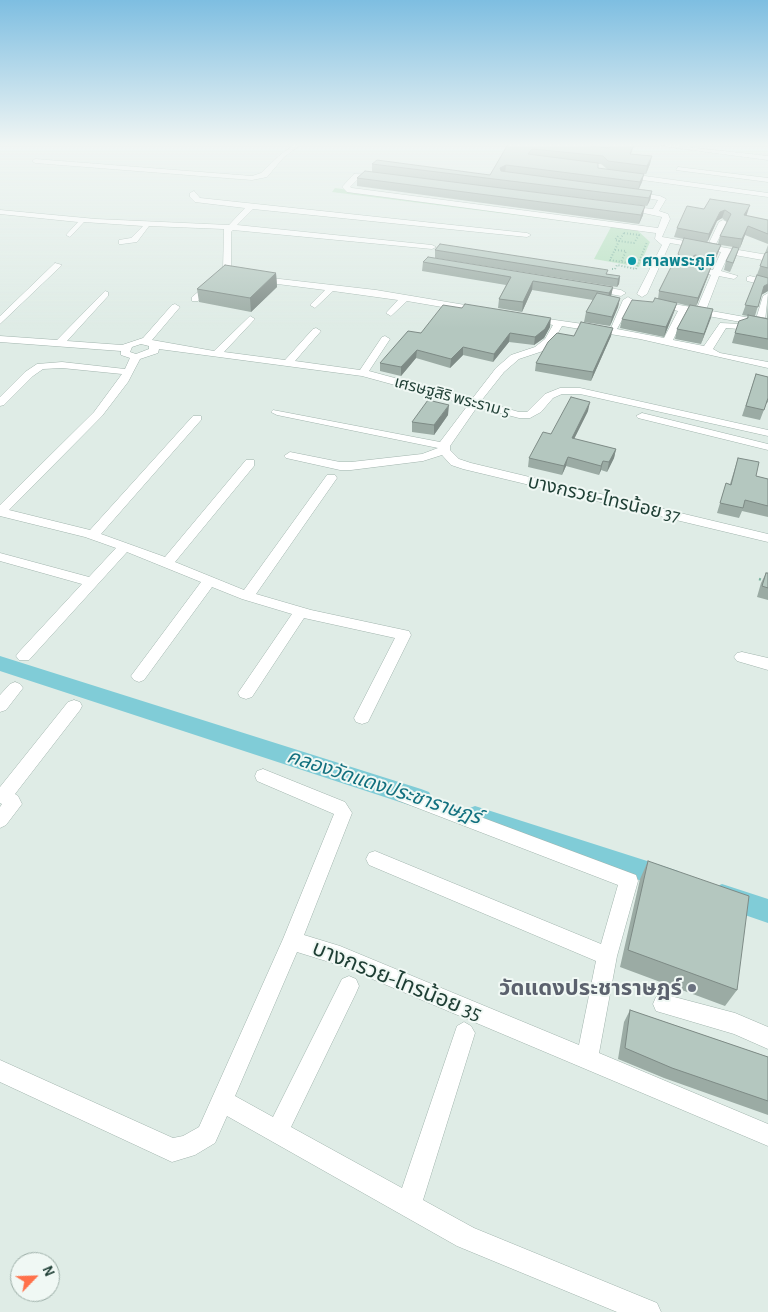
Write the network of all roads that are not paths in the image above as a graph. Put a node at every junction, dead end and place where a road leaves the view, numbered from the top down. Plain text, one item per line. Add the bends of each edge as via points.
1 (251, 207) edge
2 (264, 207) edge
3 (506, 207) edge
4 (620, 207) edge
5 (658, 207) edge
6 (0, 212) edge
7 (655, 212) junction
8 (723, 222) edge
9 (81, 223) junction
10 (146, 227) junction
11 (228, 229) junction
12 (56, 230) dead end
13 (70, 235) dead end
14 (526, 235) dead end
15 (660, 235) junction
16 (122, 242) dead end
17 (711, 247) junction
18 (432, 248) dead end
19 (726, 250) junction
20 (767, 255) edge
21 (58, 265) dead end
22 (227, 271) junction
23 (701, 271) edge
24 (717, 274) junction
25 (734, 276) dead end
26 (750, 279) dead end
27 (768, 283) edge
28 (584, 287) edge
29 (331, 288) junction
30 (620, 293) junction
31 (105, 294) dead end
32 (768, 296) edge
33 (405, 298) junction
34 (638, 298) junction
35 (195, 299) dead end
36 (315, 305) dead end
37 (175, 307) dead end
38 (682, 309) junction
39 (702, 309) junction
40 (489, 312) edge
41 (391, 313) dead end
42 (517, 316) edge
43 (250, 319) dead end
44 (764, 320) edge
45 (0, 321) edge
46 (558, 322) junction
47 (614, 327) edge
48 (316, 331) dead end
49 (768, 331) edge
50 (669, 338) dead end
51 (0, 339) edge
52 (385, 339) dead end
53 (61, 342) junction
54 (151, 343) junction
55 (124, 348) junction
56 (707, 350) junction
57 (216, 354) junction
58 (136, 356) junction
59 (289, 362) junction
60 (768, 365) edge
61 (128, 372) junction
62 (363, 372) junction
63 (475, 402) junction
64 (0, 403) edge
65 (277, 412) dead end
66 (642, 416) dead end
67 (197, 418) dead end
68 (768, 433) edge
69 (768, 447) edge
70 (444, 449) junction
71 (290, 456) dead end
72 (250, 463) dead end
73 (331, 478) dead end
74 (93, 535) junction
75 (768, 538) edge
76 (125, 546) junction
77 (0, 557) edge
78 (167, 563) junction
79 (210, 580) junction
80 (92, 582) junction
81 (247, 596) junction
82 (301, 612) junction
83 (24, 656) dead end
84 (742, 657) dead end
85 (768, 664) edge
86 (139, 676) dead end
87 (15, 688) dead end
88 (246, 693) dead end
89 (0, 706) edge
90 (74, 706) dead end
91 (362, 718) dead end
92 (263, 776) dead end
93 (2, 796) edge
94 (403, 796) dead end
95 (0, 820) edge
96 (375, 859) dead end
97 (292, 941) junction
98 (607, 956) junction
99 (349, 986) dead end
100 (663, 1004) dead end
101 (464, 1033) dead end
102 (768, 1038) edge
103 (587, 1059) junction
104 (0, 1071) edge
105 (222, 1101) junction
106 (278, 1132) junction
107 (768, 1135) edge
108 (409, 1206) junction
109 (648, 1312) edge

1 - 11 street
2 - 14 street
3 - 15 street via 576,216
4 - 7 street
5 - 7 street
6 - 11 street via 96,221 193,221
7 - 15 street via 666,219
8 - 17 street
9 - 10 street
9 - 12 street via 67,223
9 - 13 street
10 - 11 street
10 - 16 street via 134,240
11 - 18 street
11 - 22 street
15 - 17 street
15 - 34 street via 666,244 662,264
17 - 19 street
19 - 20 street
19 - 24 street
21 - 45 street
22 - 29 street via 236,277
22 - 35 street
23 - 24 street
24 - 25 street
24 - 39 street
26 - 27 street
28 - 30 street
29 - 33 street
29 - 36 street
30 - 34 street via 621,297
30 - 34 street via 632,290
31 - 53 street
32 - 44 street
33 - 40 street
33 - 41 street
34 - 38 street
34 - 39 street
34 - 47 street
37 - 54 street
38 - 39 street
38 - 50 street
39 - 44 street
42 - 46 street
43 - 57 street
46 - 56 street
46 - 63 street via 549,342 515,358 500,370
48 - 59 street
49 - 56 street via 723,325
51 - 53 street, เศรษฐสิริ พระราม 5
52 - 62 street
53 - 55 street, เศรษฐสิริ พระราม 5
54 - 55 street, เศรษฐสิริ พระราม 5 via 131,343
54 - 57 street, เศรษฐสิริ พระราม 5
54 - 58 street via 151,353
55 - 58 street, เศรษฐสิริ พระราม 5 via 127,355
56 - 60 street
57 - 59 street, เศรษฐสิริ พระราม 5
58 - 61 street
59 - 62 street, เศรษฐสิริ พระราม 5
61 - 64 street via 41,366
61 - 74 street via 98,414 0,512
62 - 63 street, เศรษฐสิริ พระราม 5
63 - 68 street, เศรษฐสิริ พระราม 5 via 519,415 530,415 549,396 580,391
63 - 70 street
65 - 70 street
66 - 69 street
67 - 74 street
70 - 71 street via 423,457 351,466
70 - 75 street, บางกรวย-ไทรน้อย 37 via 455,462 467,466
72 - 78 street
73 - 81 street
74 - 76 street
76 - 78 street
76 - 80 street
77 - 80 street
78 - 79 street
79 - 81 street
79 - 86 street
80 - 83 street
81 - 82 street
82 - 88 street
82 - 91 street via 404,635
84 - 85 street
87 - 89 street
90 - 93 street
92 - 97 street via 339,806 343,813
93 - 95 street via 13,804
94 - 98 street via 628,879 629,886
96 - 98 street
97 - 103 street, บางกรวย-ไทรน้อย 35 via 340,956
97 - 105 street, บางกรวย-ไทรน้อย 35
98 - 103 street
99 - 106 street
100 - 102 street via 736,1024
101 - 108 street
103 - 107 street, บางกรวย-ไทรน้อย 35
104 - 105 street, บางกรวย-ไทรน้อย 35 via 172,1150 187,1147 207,1135
105 - 106 street
106 - 108 street
108 - 109 street via 466,1237

